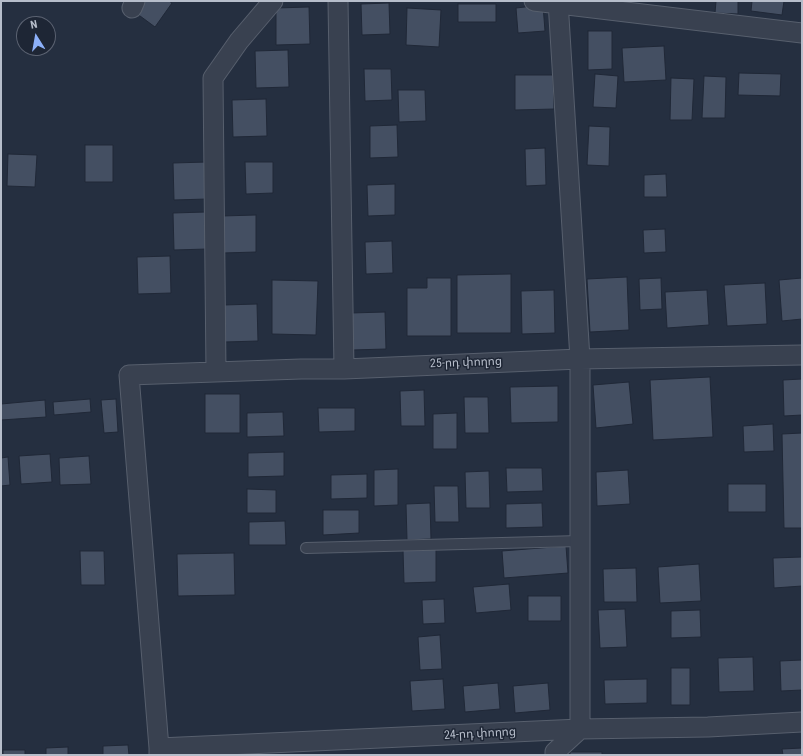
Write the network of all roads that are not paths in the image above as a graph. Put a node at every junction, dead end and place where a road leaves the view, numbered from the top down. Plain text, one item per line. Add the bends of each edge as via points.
1 (273, 1) edge
2 (338, 1) edge
3 (534, 1) edge
4 (558, 2) edge
5 (802, 33) edge
6 (802, 355) edge
7 (580, 359) junction
8 (344, 368) junction
9 (216, 372) junction
10 (580, 540) junction
11 (306, 548) dead end
12 (802, 722) edge
13 (580, 730) junction
14 (159, 752) edge
15 (555, 755) edge

1 - 9 street via 239,41 213,78
2 - 8 street
3 - 4 street
4 - 5 street
4 - 7 street
6 - 7 street, 25-րդ փողոց
7 - 8 street, 25-րդ փողոց
7 - 10 street
8 - 9 street, 25-րդ փողոց
9 - 14 street, 25-րդ փողոց via 129,375
10 - 11 lane
10 - 13 street
12 - 13 street, 24-րդ փողոց
13 - 14 street, 24-րդ փողոց
13 - 15 street via 555,752

